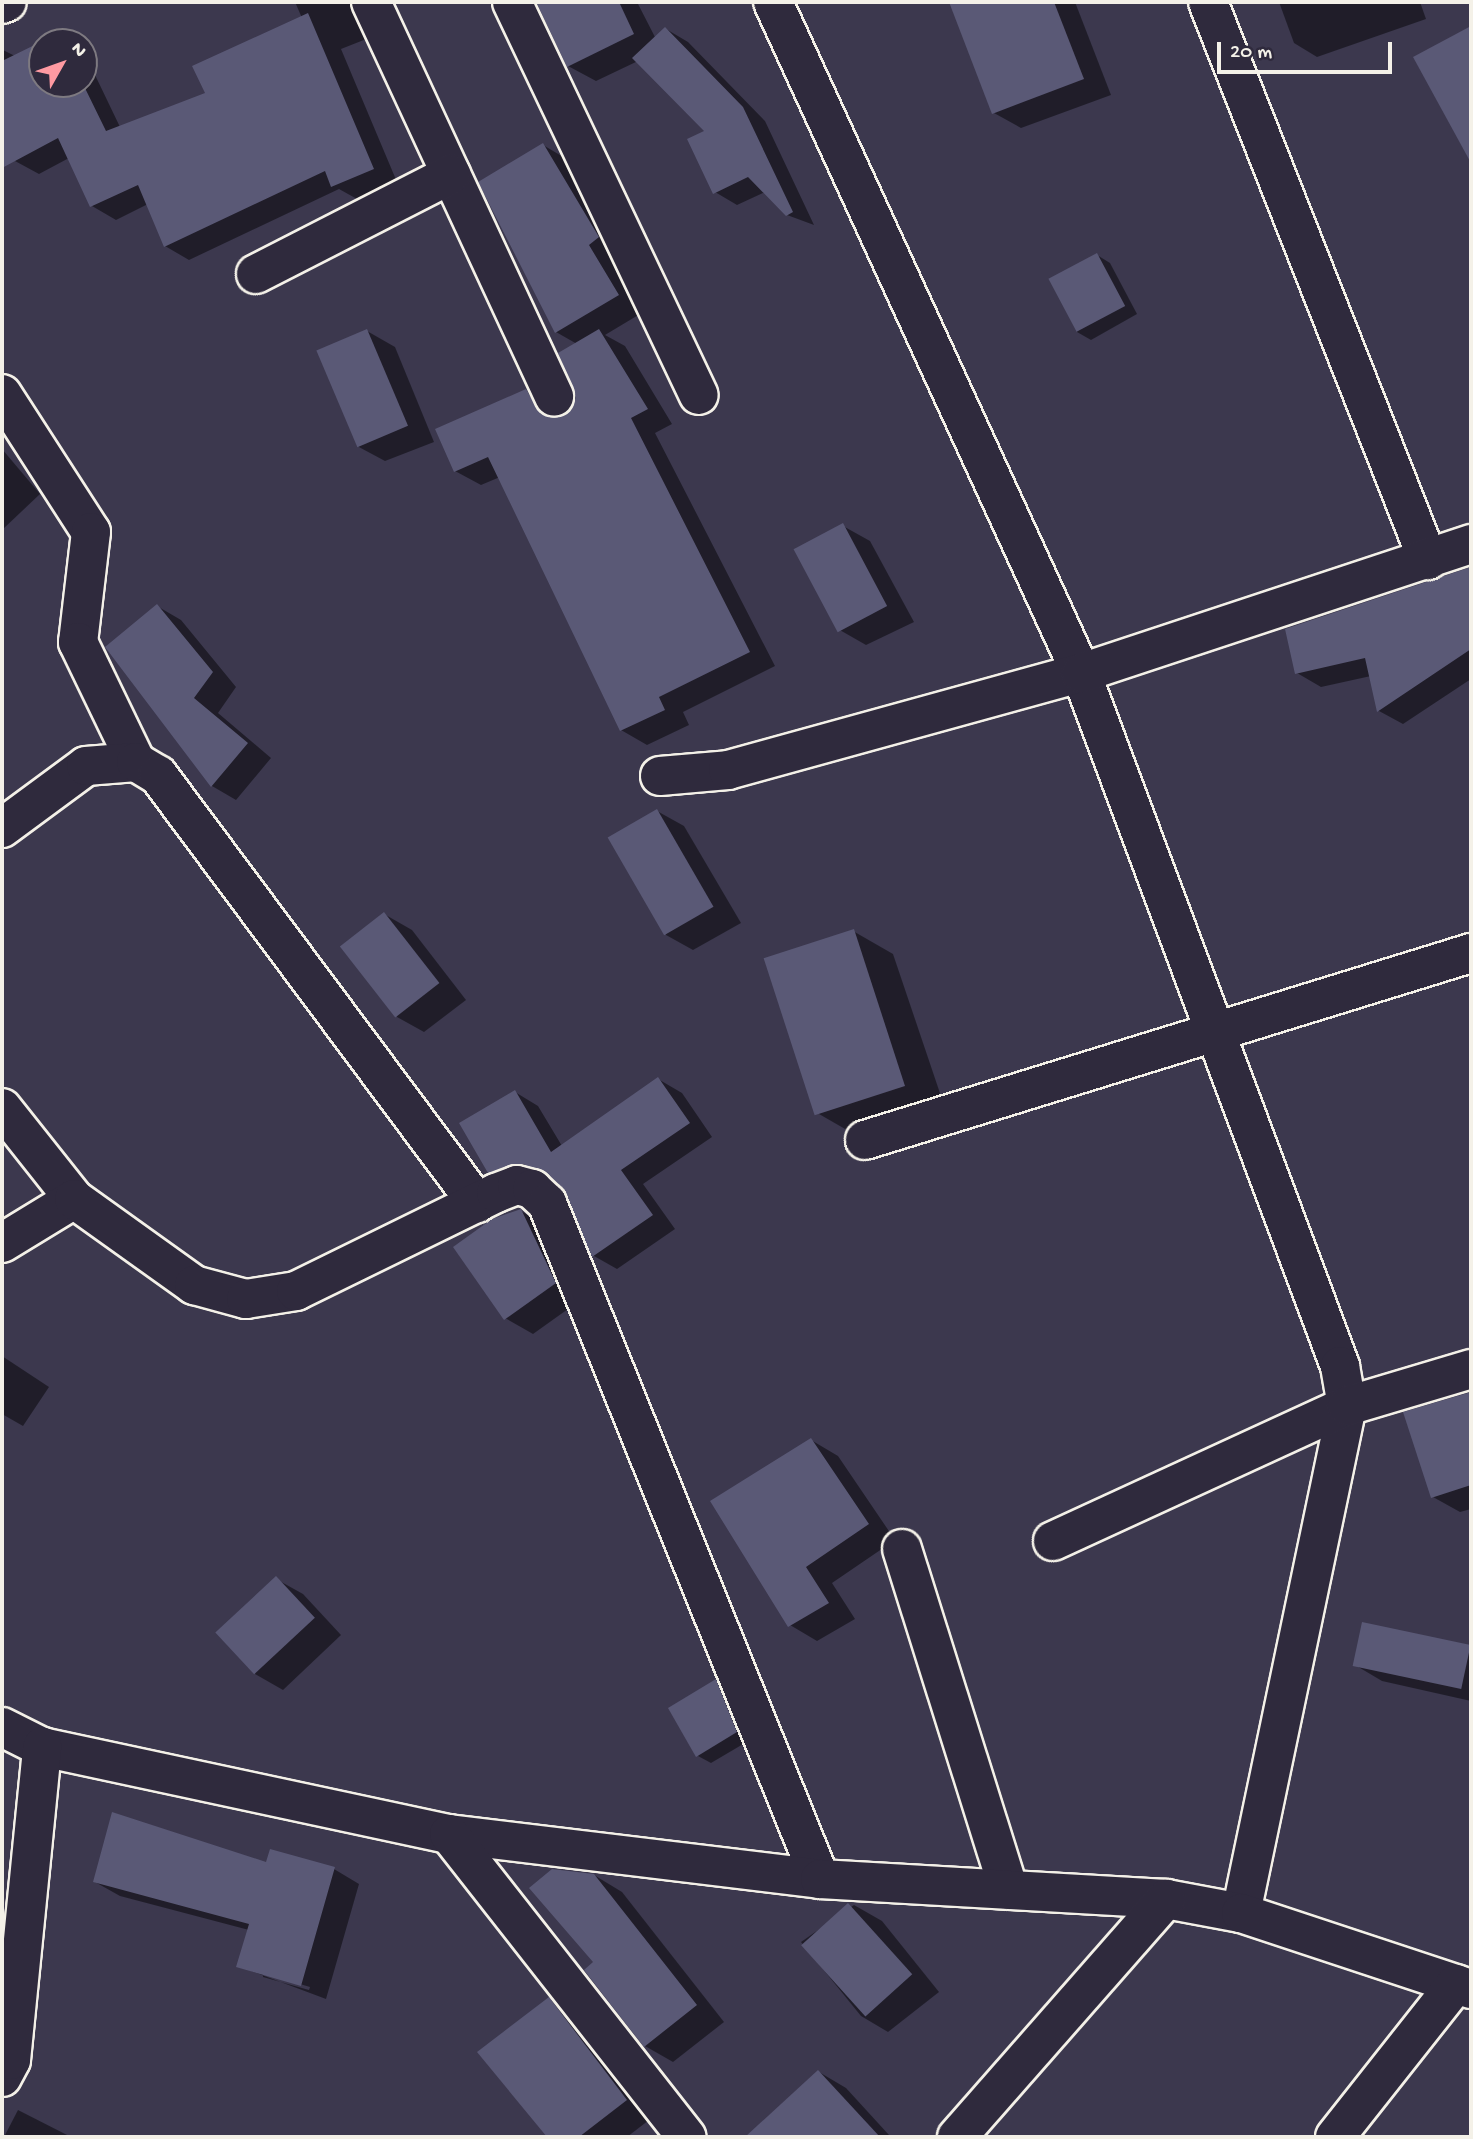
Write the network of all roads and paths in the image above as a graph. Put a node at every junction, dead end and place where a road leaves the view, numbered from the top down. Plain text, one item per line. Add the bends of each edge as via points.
1 (7, 2) edge
2 (371, 2) edge
3 (512, 2) edge
4 (773, 2) edge
5 (1208, 2) edge
6 (2, 4) edge
7 (452, 174) junction
8 (256, 274) dead end
9 (2, 394) edge
10 (699, 395) dead end
11 (554, 397) dead end
12 (1471, 544) edge
13 (1428, 560) junction
14 (1081, 673) junction
15 (136, 762) junction
16 (660, 776) dead end
17 (2, 828) edge
18 (1471, 953) edge
19 (1214, 1031) junction
20 (2, 1108) edge
21 (864, 1140) dead end
22 (74, 1199) junction
23 (477, 1203) junction
24 (2, 1243) edge
25 (1471, 1368) edge
26 (1347, 1406) junction
27 (1053, 1541) dead end
28 (902, 1549) dead end
29 (2, 1727) edge
30 (42, 1747) junction
31 (449, 1834) junction
32 (820, 1879) junction
33 (1009, 1890) junction
34 (1166, 1899) junction
35 (1241, 1913) junction
36 (1464, 1987) edge
37 (2, 2077) edge
38 (687, 2137) edge
39 (957, 2137) edge
40 (1335, 2137) edge

1 - 6 main road
2 - 7 main road
3 - 10 main road
4 - 14 main road
5 - 13 main road
7 - 8 main road
7 - 11 main road
9 - 15 main road via 91,532 78,642
12 - 13 main road
13 - 14 main road
14 - 16 main road via 728,771
14 - 19 main road
15 - 17 main road via 86,766
15 - 23 main road via 158,775
18 - 19 main road
19 - 21 main road
19 - 26 main road via 1340,1366
20 - 22 main road
22 - 23 main road via 194,1284 246,1299 296,1291
22 - 24 main road
23 - 32 main road via 517,1185 547,1203
25 - 26 main road
26 - 27 main road
26 - 35 main road
28 - 33 main road
29 - 30 main road
30 - 31 main road
30 - 37 main road via 11,2060
31 - 32 main road
31 - 38 main road
32 - 33 main road
33 - 34 main road
34 - 35 main road
34 - 39 main road
35 - 36 main road
36 - 40 main road

